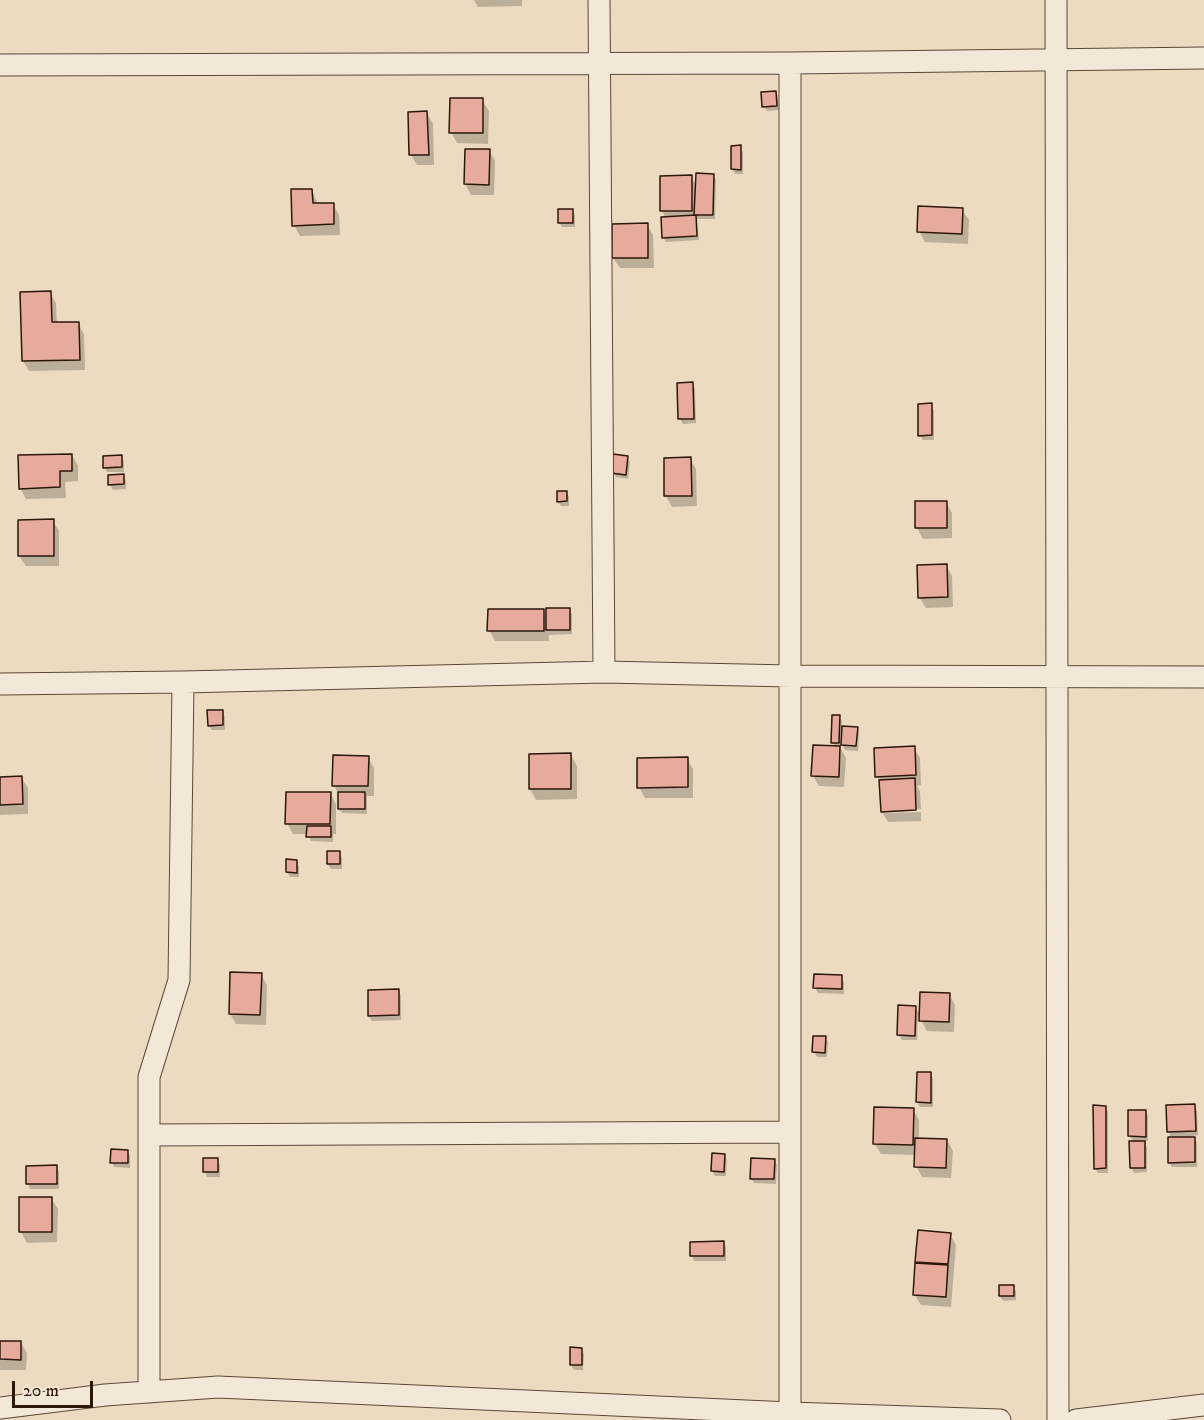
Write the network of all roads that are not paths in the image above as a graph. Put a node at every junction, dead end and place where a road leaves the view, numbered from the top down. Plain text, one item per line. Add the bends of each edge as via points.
1 (599, 0) edge
2 (1056, 0) edge
3 (1204, 58) edge
4 (1056, 60) junction
5 (599, 63) junction
6 (790, 63) junction
7 (0, 65) edge
8 (604, 672) junction
9 (790, 676) junction
10 (1057, 677) junction
11 (1204, 677) edge
12 (183, 682) junction
13 (0, 684) edge
14 (790, 1132) junction
15 (149, 1135) junction
16 (148, 1392) junction
17 (1204, 1405) edge
18 (0, 1408) edge
19 (790, 1413) junction
20 (757, 1420) edge
21 (1000, 1420) edge
22 (1058, 1420) edge
23 (1076, 1420) edge

1 - 5 street
2 - 4 street
3 - 4 street
4 - 6 street
4 - 10 street
5 - 6 street
5 - 7 street
5 - 8 street
6 - 9 street
8 - 9 street
8 - 12 street
9 - 10 street
9 - 14 street
10 - 11 street
10 - 22 street
12 - 13 street
12 - 15 street via 179,980 149,1077
14 - 15 street
14 - 19 street
15 - 16 street
16 - 18 street
16 - 19 street via 218,1387
17 - 23 street
19 - 20 street
19 - 21 street

